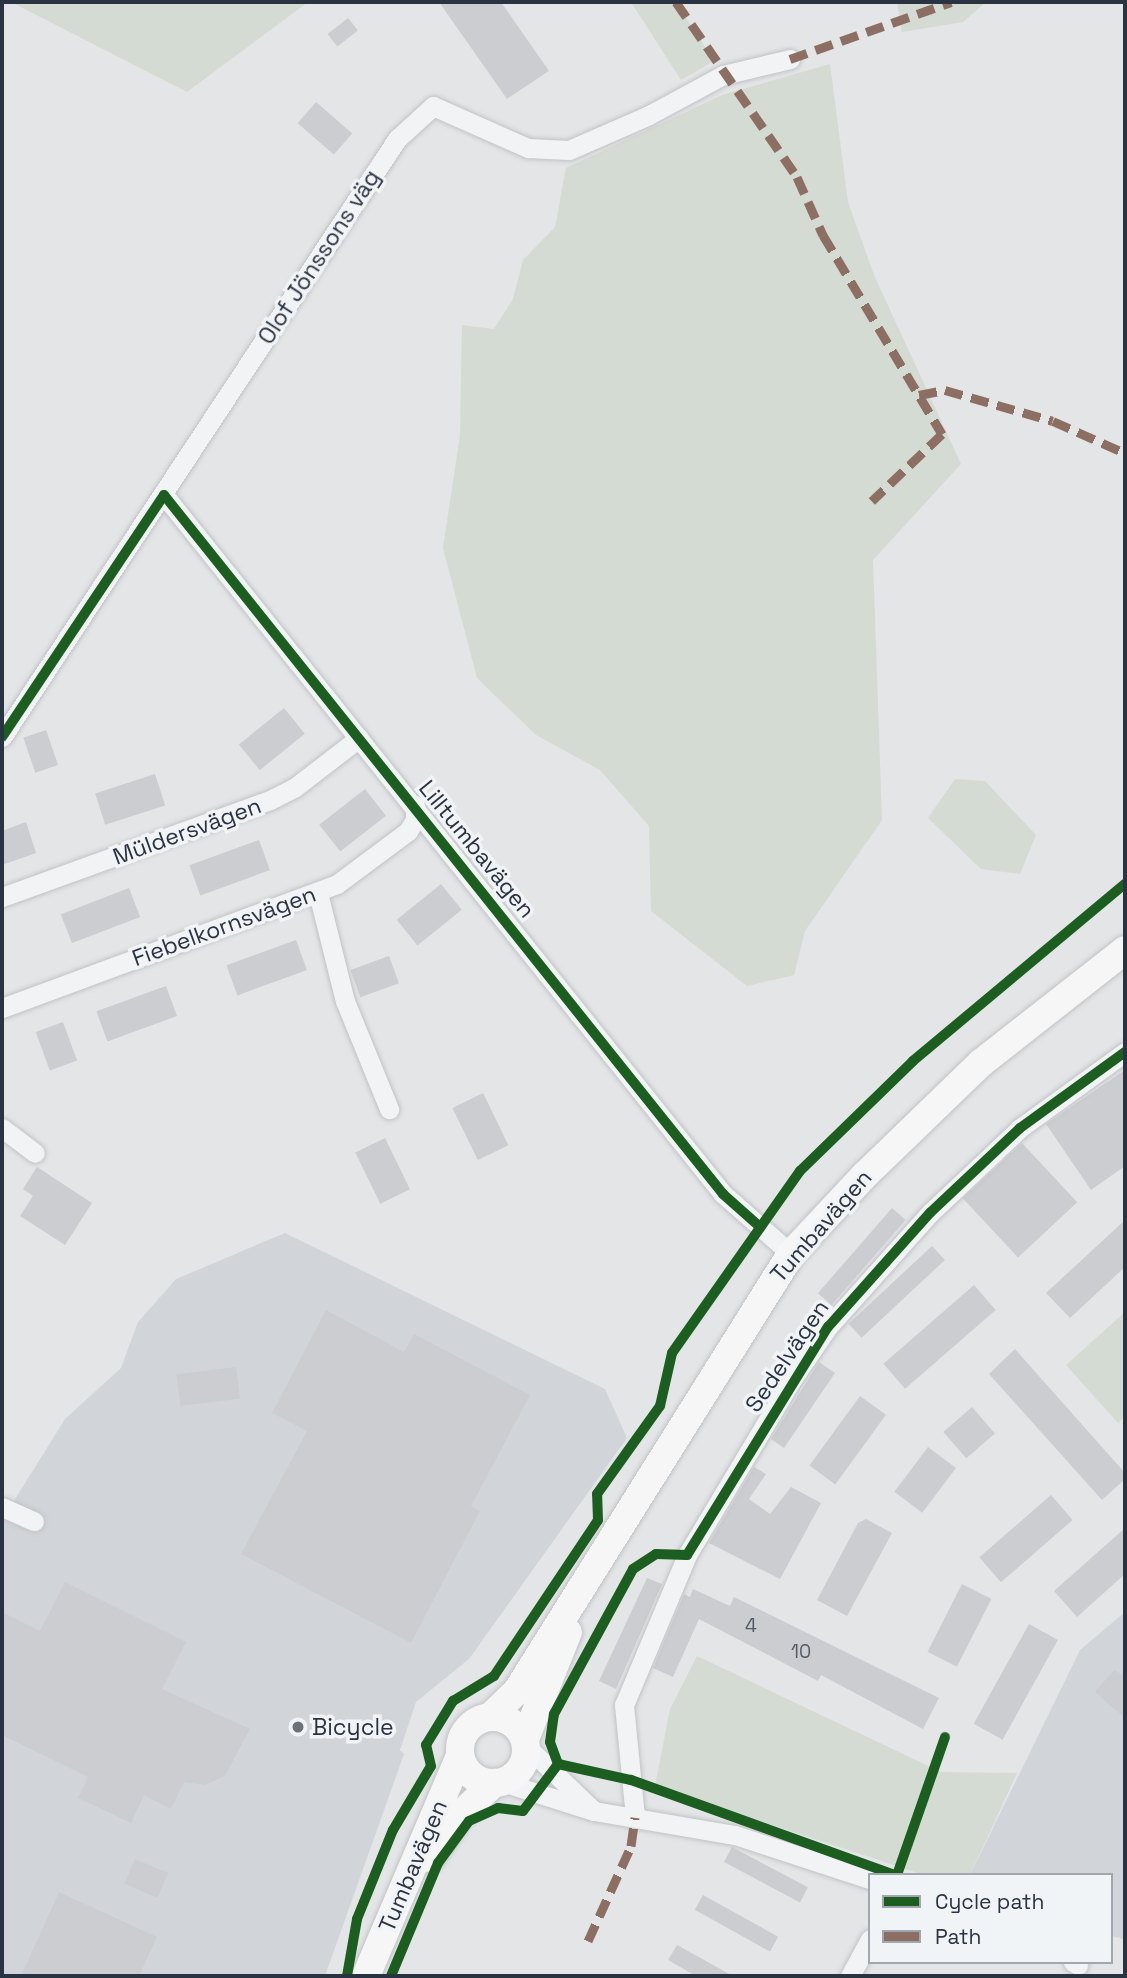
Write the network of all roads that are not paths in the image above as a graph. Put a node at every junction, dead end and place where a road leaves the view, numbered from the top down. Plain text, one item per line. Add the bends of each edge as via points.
1 (790, 59) dead end
2 (164, 495) junction
3 (2, 737) edge
4 (359, 738) junction
5 (415, 805) junction
6 (318, 893) junction
7 (2, 897) edge
8 (1125, 950) edge
9 (2, 1008) edge
10 (1125, 1052) edge
11 (389, 1109) dead end
12 (2, 1128) edge
13 (35, 1153) dead end
14 (791, 1254) junction
15 (2, 1507) edge
16 (34, 1521) dead end
17 (592, 1567) junction
18 (491, 1716) junction
19 (526, 1743) junction
20 (460, 1756) junction
21 (498, 1783) junction
22 (594, 1811) junction
23 (635, 1817) junction
24 (868, 1878) edge
25 (868, 1943) edge
26 (366, 1976) edge
27 (380, 1976) edge
28 (850, 1976) edge

1 - 2 street, Olof Jönssons väg via 723,75 649,115 569,150 528,148 433,106 397,139
2 - 3 street, Olof Jönssons väg
2 - 4 street, Lilltumbavägen
4 - 5 street, Lilltumbavägen
4 - 7 street, Müldersvägen via 294,788 270,800
5 - 6 street, Fiebelkornsvägen via 415,820 408,831 361,870
5 - 14 street, Lilltumbavägen via 723,1194
6 - 9 street, Fiebelkornsvägen
6 - 11 street via 345,1001
8 - 14 main road, Tumbavägen via 981,1063 864,1175
10 - 23 street, Sedelvägen via 1020,1128 945,1199 828,1327 687,1555 624,1705
12 - 13 street
14 - 17 main road, Tumbavägen
15 - 16 street
17 - 18 main road, Tumbavägen via 517,1691
17 - 19 main road, Tumbavägen
18 - 19 main road via 511,1721
18 - 20 main road via 469,1727
19 - 21 main road via 522,1767
19 - 22 street
20 - 21 main road via 473,1776
20 - 26 main road, Tumbavägen
21 - 22 street
21 - 27 main road, Tumbavägen via 460,1815 432,1855
22 - 23 street
23 - 24 street via 735,1835
25 - 28 street

